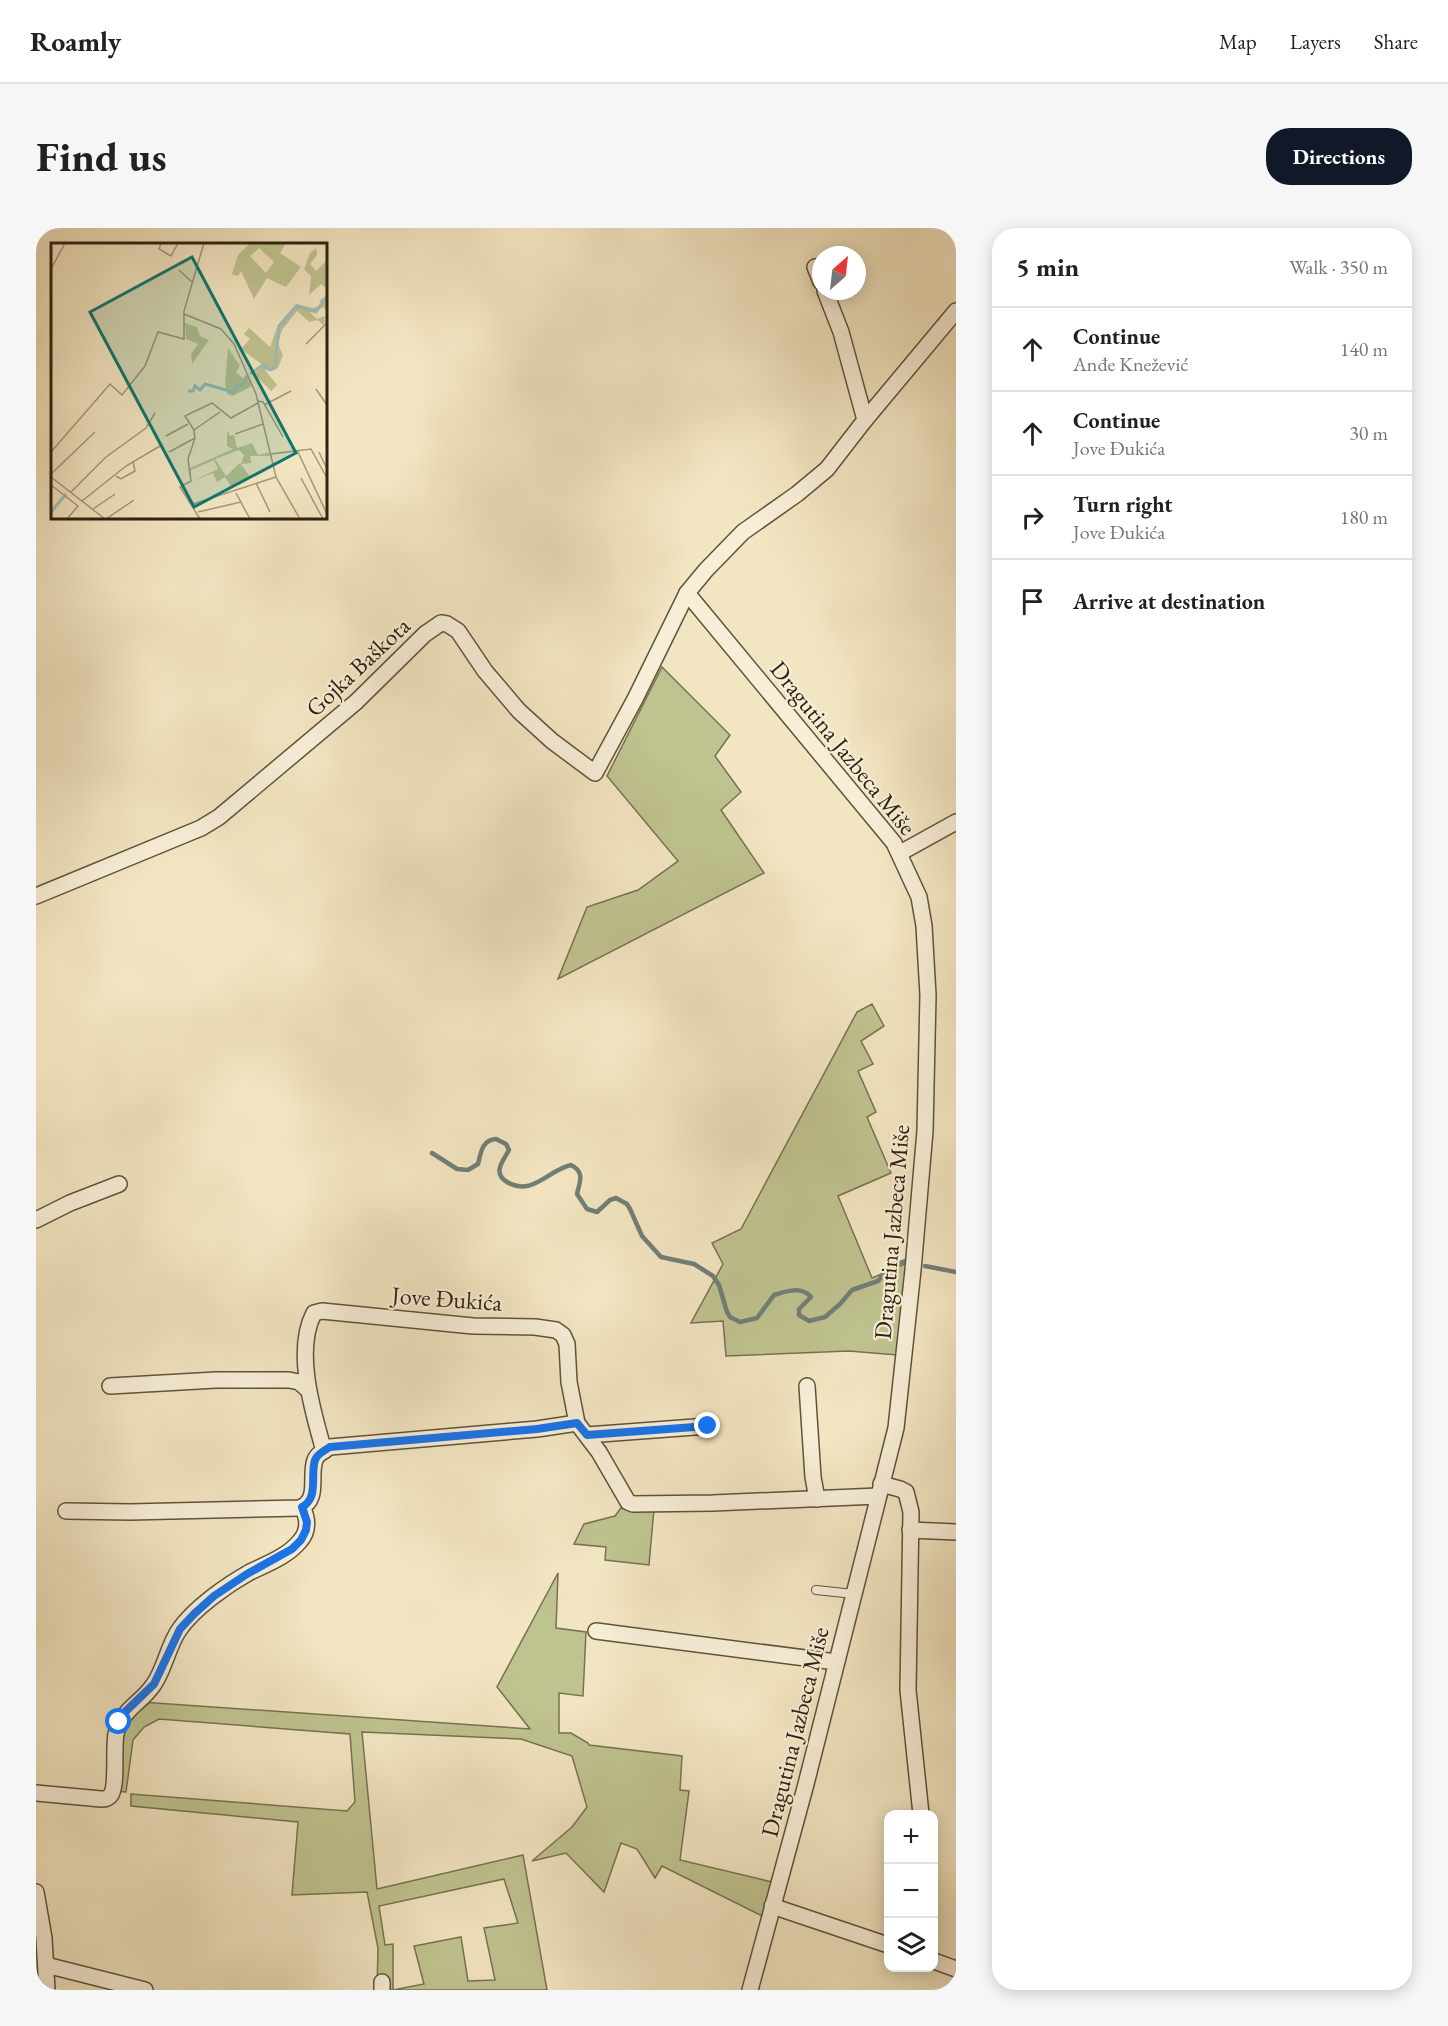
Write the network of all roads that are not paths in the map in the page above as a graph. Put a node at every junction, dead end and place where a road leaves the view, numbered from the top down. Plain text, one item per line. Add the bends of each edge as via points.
1 (829, 300) edge
2 (956, 311) edge
3 (865, 420) junction
4 (687, 593) junction
5 (956, 822) edge
6 (900, 853) junction
7 (36, 896) edge
8 (118, 1184) dead end
9 (36, 1220) edge
10 (110, 1386) dead end
11 (807, 1386) dead end
12 (307, 1389) junction
13 (577, 1423) junction
14 (708, 1426) dead end
15 (587, 1435) junction
16 (324, 1451) junction
17 (879, 1490) junction
18 (817, 1499) junction
19 (302, 1507) junction
20 (66, 1511) dead end
21 (910, 1530) junction
22 (956, 1532) edge
23 (816, 1590) dead end
24 (854, 1594) junction
25 (596, 1631) dead end
26 (837, 1662) junction
27 (36, 1793) edge
28 (920, 1810) edge
29 (36, 1892) edge
30 (772, 1906) junction
31 (884, 1945) edge
32 (938, 1963) edge
33 (46, 1965) junction
34 (956, 1970) edge
35 (47, 1990) edge
36 (145, 1990) edge
37 (750, 1990) edge

1 - 3 street
2 - 3 street
3 - 4 street via 827,469 743,532
4 - 6 street, Dragutina Jazbeca Miše
4 - 7 street, Gojka Baškota via 595,773 519,711 458,631 441,623 356,702 219,817
5 - 6 street
6 - 17 street, Dragutina Jazbeca Miše via 919,897 924,926 928,995 925,1131 896,1428
8 - 9 street
10 - 12 street via 196,1380 289,1380
11 - 18 street
12 - 13 street, Jove Đukića via 306,1349 314,1313 549,1328 562,1335 567,1344
12 - 16 street, Jove Đukića
13 - 15 street, Jove Đukića
13 - 16 street via 330,1447
14 - 15 street
15 - 18 street, Jove Đukića via 628,1502
16 - 19 street via 315,1460 312,1494
17 - 18 street, Jove Đukića
17 - 21 street via 900,1489 908,1495
17 - 24 street, Dragutina Jazbeca Miše
19 - 20 street
19 - 27 street via 307,1522 301,1540 214,1596 180,1629 154,1684 119,1722 111,1795 101,1799
21 - 22 street
21 - 28 street via 908,1690
23 - 24 lane
24 - 26 street, Dragutina Jazbeca Miše
25 - 26 street
26 - 30 street, Dragutina Jazbeca Miše
29 - 33 street
30 - 31 street
30 - 37 street, Dragutina Jazbeca Miše
32 - 34 street
33 - 35 street
33 - 36 street

